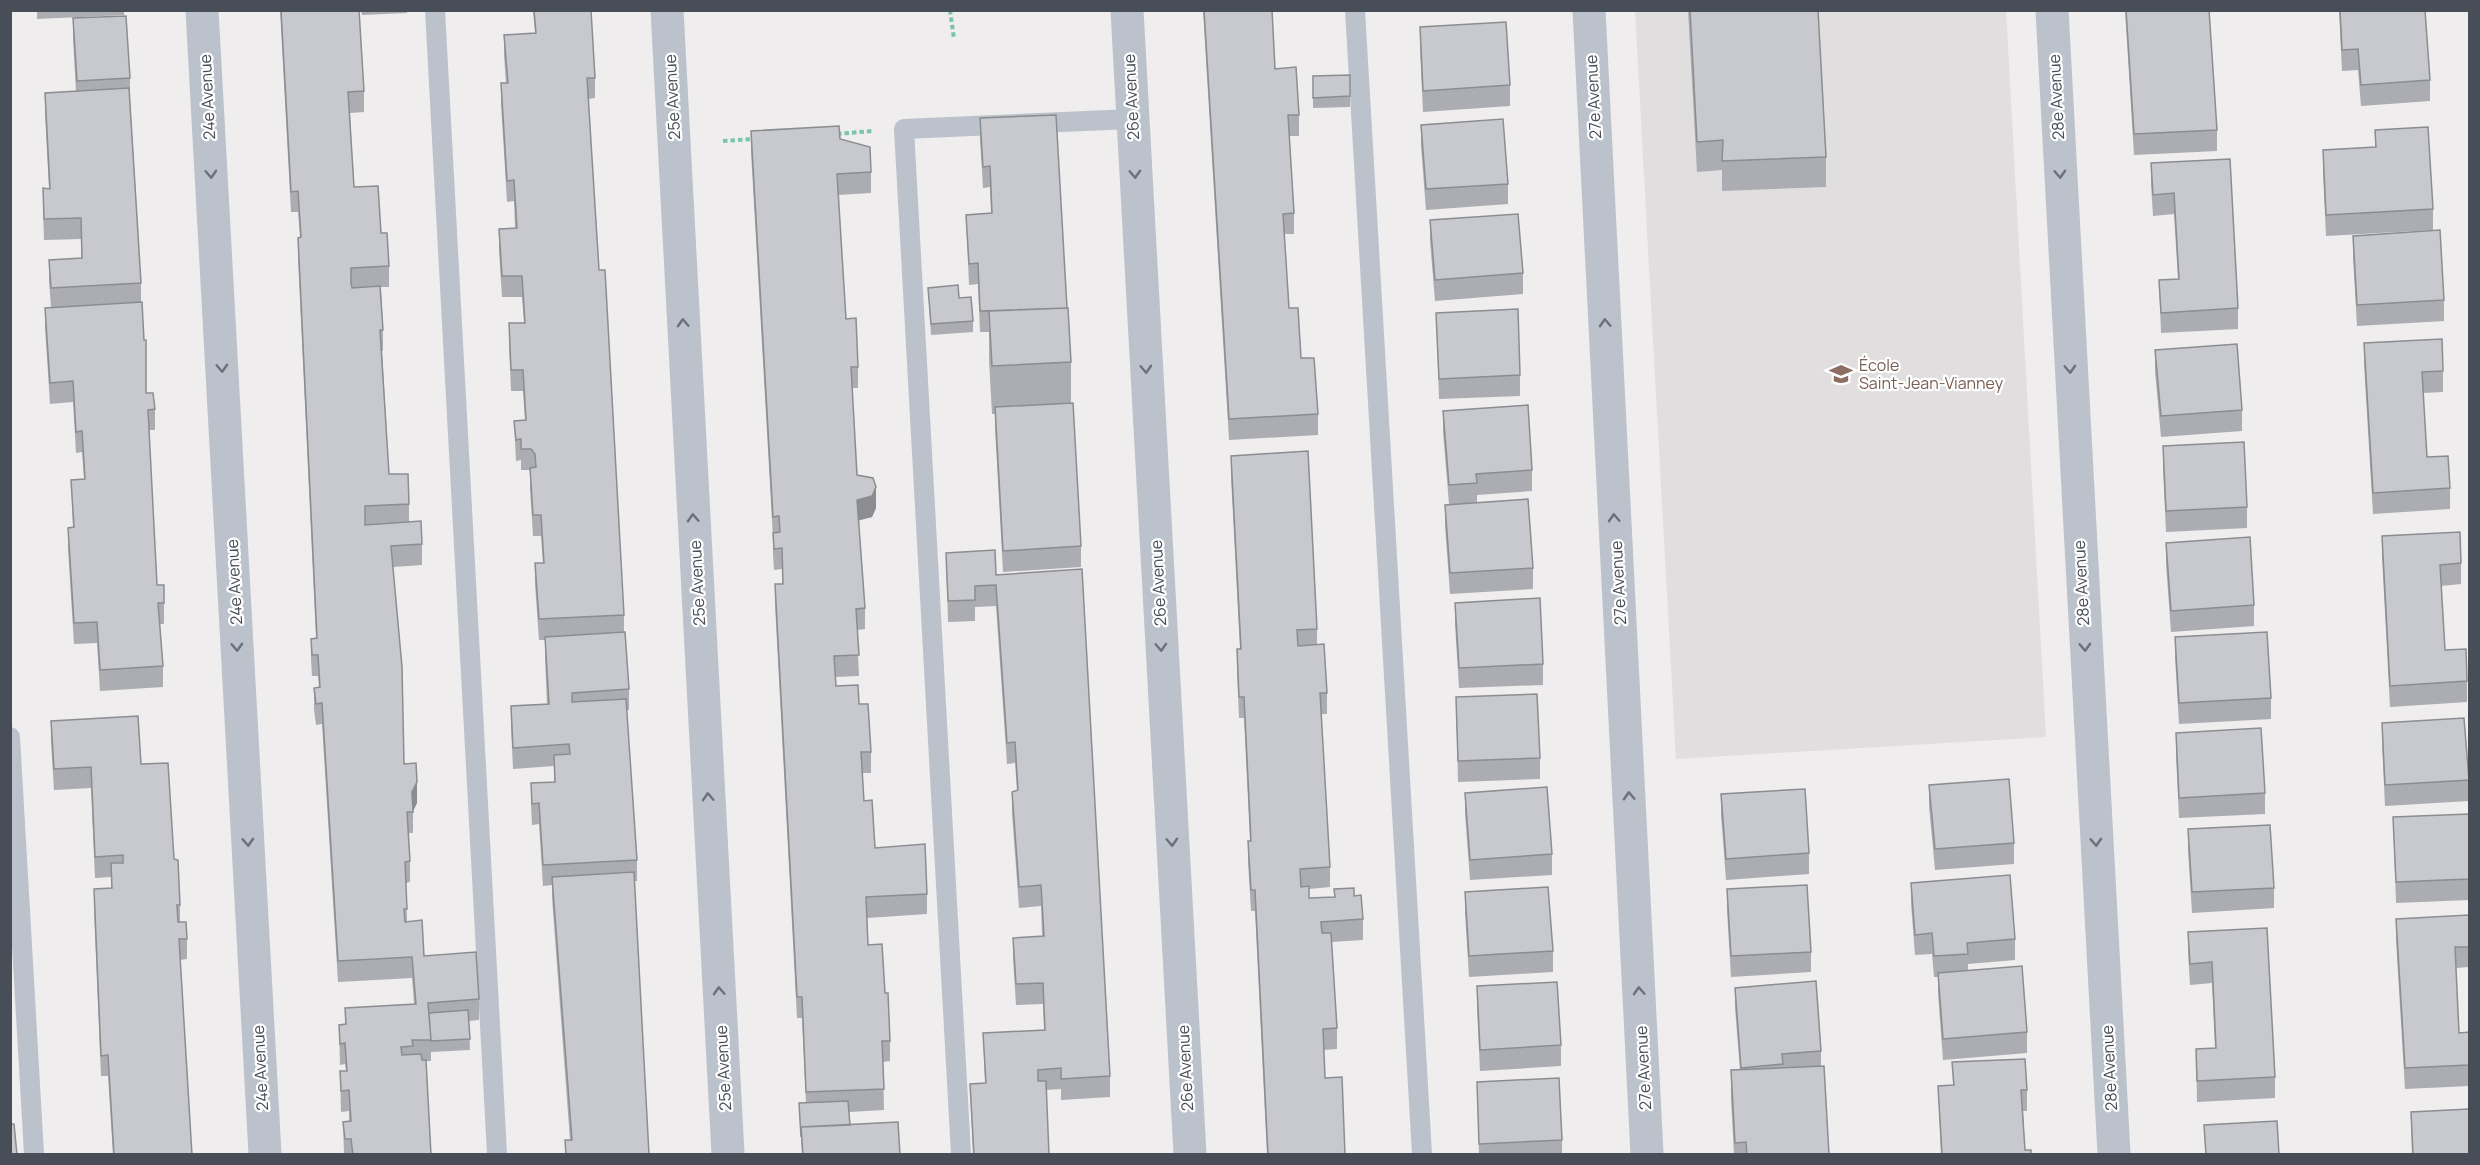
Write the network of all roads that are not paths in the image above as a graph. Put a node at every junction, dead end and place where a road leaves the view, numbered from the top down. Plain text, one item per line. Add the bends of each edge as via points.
1 (202, 10) edge
2 (435, 10) edge
3 (667, 10) edge
4 (1127, 10) edge
5 (1354, 10) edge
6 (1589, 10) edge
7 (2052, 10) edge
8 (1132, 118) junction
9 (10, 738) edge
10 (34, 1155) edge
11 (265, 1155) edge
12 (497, 1155) edge
13 (728, 1155) edge
14 (961, 1155) edge
15 (1190, 1155) edge
16 (1422, 1155) edge
17 (1647, 1155) edge
18 (2114, 1155) edge

1 -> 11 street, 24e Avenue
2 - 12 lane
13 -> 3 street, 25e Avenue
4 - 8 street, 26e Avenue
5 - 16 lane
17 -> 6 street, 27e Avenue
7 -> 18 street, 28e Avenue
8 - 14 lane via 904,129
8 -> 15 street, 26e Avenue
9 - 10 lane

